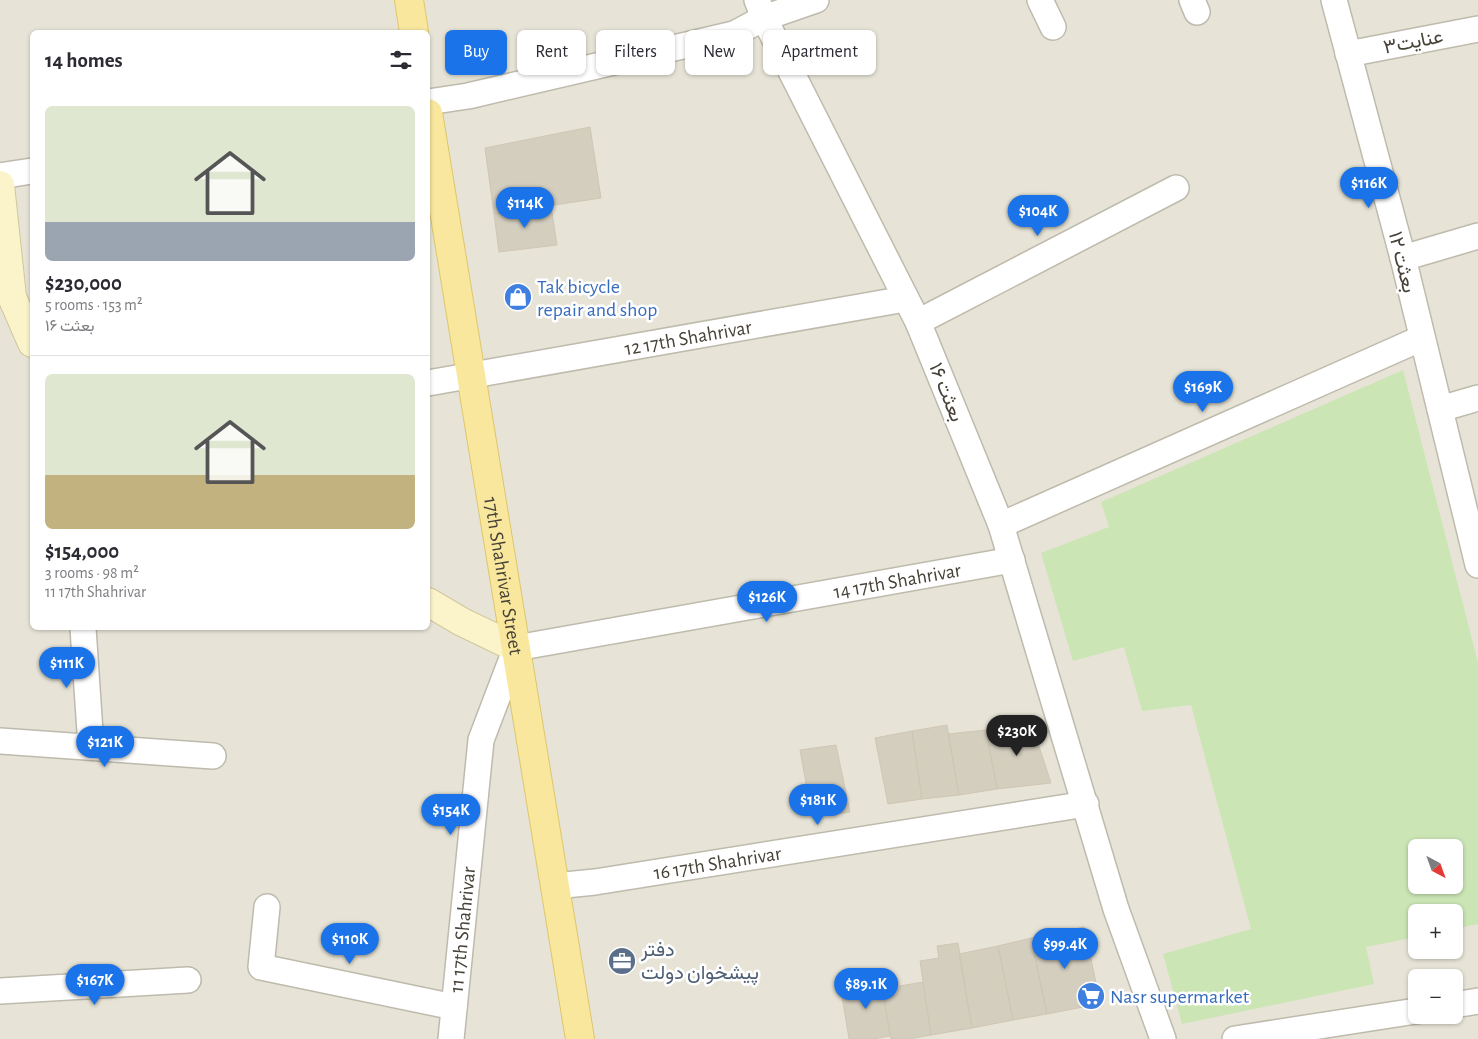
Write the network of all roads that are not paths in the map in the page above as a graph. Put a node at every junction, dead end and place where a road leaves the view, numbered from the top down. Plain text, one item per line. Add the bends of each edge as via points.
1 (409, 0) edge
2 (816, 0) edge
3 (1040, 0) edge
4 (1334, 0) edge
5 (761, 9) edge
6 (1053, 27) dead end
7 (1478, 29) edge
8 (414, 30) edge
9 (1348, 54) junction
10 (430, 102) edge
11 (430, 125) edge
12 (30, 171) edge
13 (0, 176) edge
14 (0, 185) edge
15 (1176, 188) dead end
16 (1478, 236) edge
17 (1403, 258) junction
18 (905, 299) junction
19 (6, 301) edge
20 (918, 322) junction
21 (1422, 338) junction
22 (30, 340) edge
23 (471, 376) junction
24 (430, 383) edge
25 (1478, 398) edge
26 (1440, 410) junction
27 (1001, 525) junction
28 (1476, 551) edge
29 (1012, 560) junction
30 (430, 603) edge
31 (83, 630) edge
32 (516, 648) junction
33 (0, 741) edge
34 (91, 747) junction
35 (213, 756) dead end
36 (1086, 804) junction
37 (555, 886) junction
38 (267, 907) dead end
39 (188, 980) dead end
40 (0, 991) edge
41 (1478, 1002) edge
42 (1463, 1004) edge
43 (454, 1006) junction
44 (1408, 1015) edge
45 (1380, 1028) edge
46 (451, 1039) edge
47 (580, 1039) edge
48 (1163, 1039) edge
49 (1235, 1039) edge

1 - 8 main road
2 - 5 street
3 - 6 street
4 - 9 street, بعثت ۱۲
5 - 10 street via 734,34 468,96
5 - 18 street, بعثت ۱۶
7 - 9 street, عنایت۳
9 - 17 street, بعثت ۱۲
11 - 23 main road, 17th Shahrivar Street
12 - 13 street
14 - 19 street
15 - 20 street
16 - 17 street
17 - 21 street, بعثت ۱۲
18 - 20 street, بعثت ۱۶
18 - 23 street, 12 17th Shahrivar
19 - 22 street
20 - 27 street, بعثت ۱۶
21 - 26 street, بعثت ۱۲
21 - 27 street
23 - 24 street, 12 17th Shahrivar
23 - 32 main road, 17th Shahrivar Street
25 - 26 street
26 - 28 street, بعثت ۱۲
27 - 29 street, بعثت ۱۶
29 - 32 street, 14 17th Shahrivar
29 - 36 street, بعثت ۱۶
30 - 32 street
31 - 34 street
32 - 37 main road, 17th Shahrivar Street
32 - 43 street, 11 17th Shahrivar via 481,740
33 - 34 street
34 - 35 street
36 - 37 street, 16 17th Shahrivar
36 - 48 street, بعثت ۱۶ via 1116,909
37 - 47 main road, 17th Shahrivar Street
38 - 43 street via 261,967
39 - 40 street
41 - 42 street
43 - 46 street, 11 17th Shahrivar
44 - 45 street
45 - 49 street

